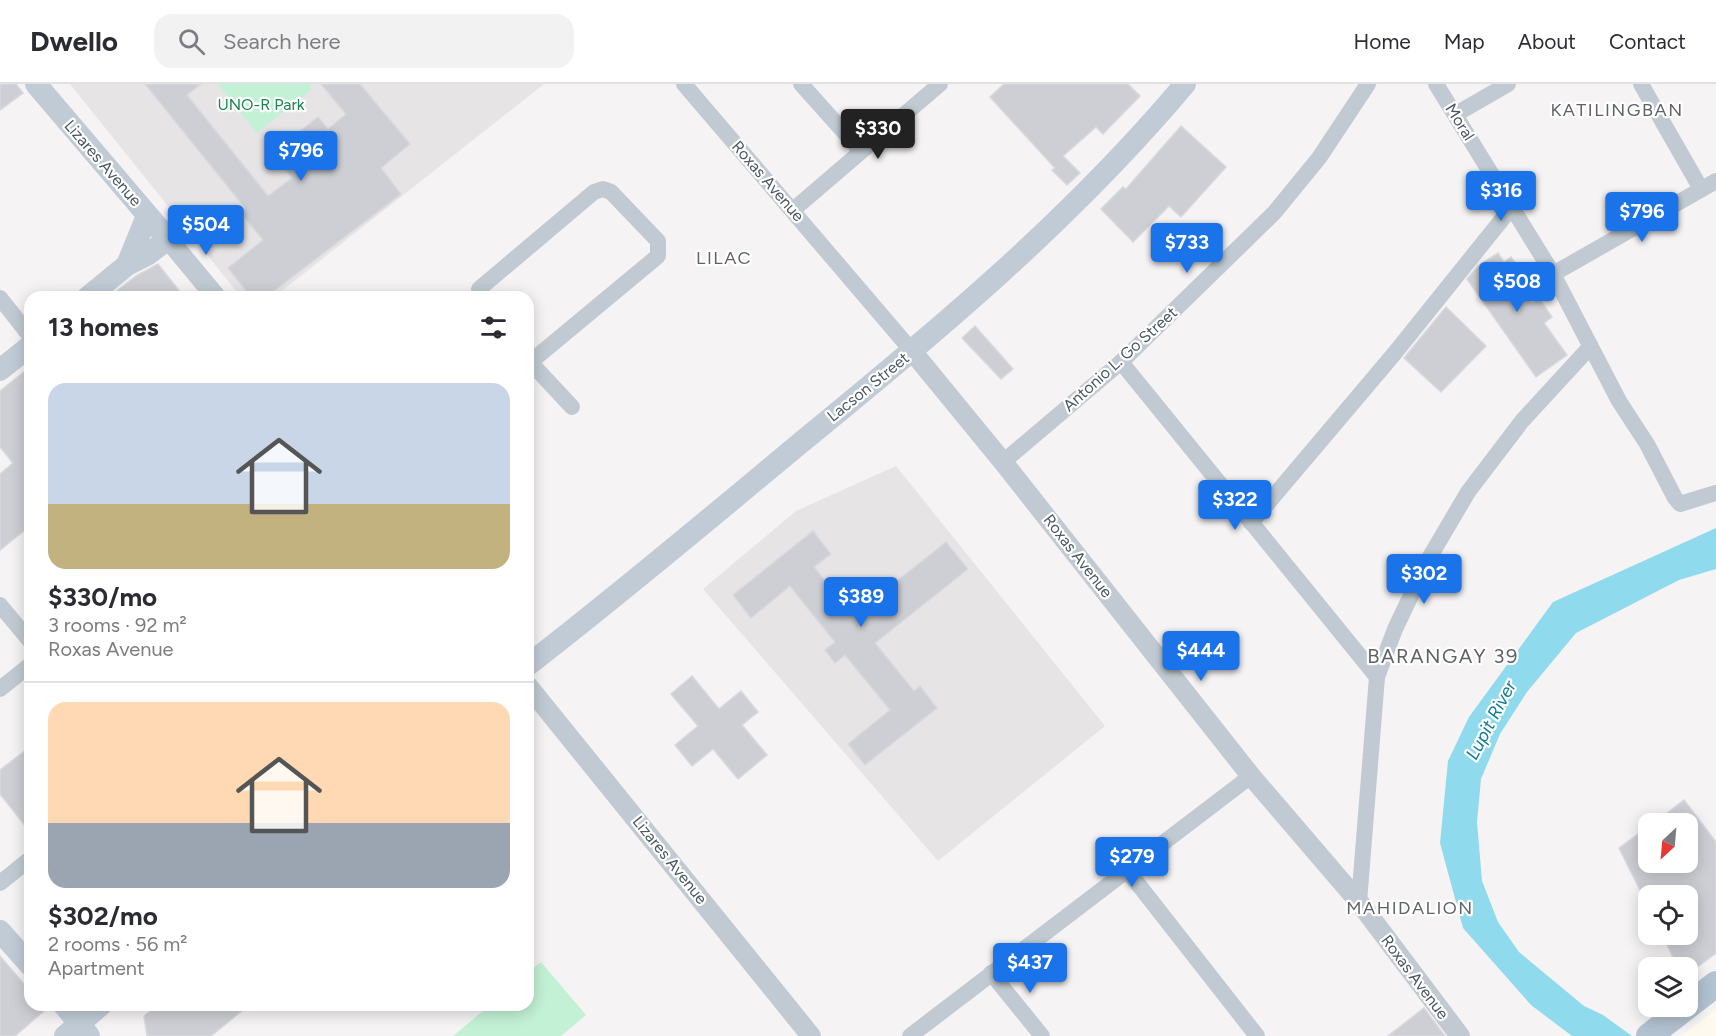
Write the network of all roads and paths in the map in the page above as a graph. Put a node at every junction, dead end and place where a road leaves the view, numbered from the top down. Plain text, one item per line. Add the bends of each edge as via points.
1 (36, 84) edge
2 (684, 84) edge
3 (801, 84) edge
4 (940, 84) edge
5 (1185, 84) edge
6 (1368, 84) edge
7 (1436, 84) edge
8 (1508, 84) edge
9 (1641, 84) edge
10 (1456, 114) junction
11 (861, 151) junction
12 (1709, 185) edge
13 (1512, 207) junction
14 (793, 210) junction
15 (147, 216) junction
16 (168, 239) junction
17 (127, 265) junction
18 (1553, 274) junction
19 (479, 289) dead end
20 (95, 291) edge
21 (211, 291) edge
22 (0, 298) edge
23 (24, 328) edge
24 (1590, 347) junction
25 (24, 351) edge
26 (912, 351) junction
27 (534, 359) edge
28 (1121, 362) junction
29 (534, 368) edge
30 (0, 370) edge
31 (572, 407) dead end
32 (1004, 462) junction
33 (1716, 493) edge
34 (1251, 523) junction
35 (0, 605) edge
36 (24, 634) edge
37 (534, 660) edge
38 (24, 670) edge
39 (1377, 677) junction
40 (0, 690) edge
41 (534, 693) edge
42 (1251, 776) junction
43 (24, 864) edge
44 (1127, 870) junction
45 (0, 883) edge
46 (1359, 902) junction
47 (0, 931) edge
48 (24, 958) edge
49 (991, 974) junction
50 (1716, 984) edge
51 (67, 1011) edge
52 (96, 1011) edge
53 (78, 1032) edge
54 (811, 1036) edge
55 (910, 1036) edge
56 (1042, 1036) edge
57 (1257, 1036) edge
58 (1460, 1036) edge
59 (1649, 1036) edge

1 - 15 main road, Lizares Avenue
2 - 14 street, Roxas Avenue
3 - 11 street
4 - 11 street
5 - 26 main road, Lacson Street via 1138,141 1075,205
6 - 28 street, Antonio L. Go Street via 1319,158 1274,213
7 - 10 street, Moral
8 - 10 street
9 - 12 street
10 - 13 street, Moral
11 - 14 street
12 - 18 street
13 - 18 street, Moral
13 - 34 street
14 - 26 street, Roxas Avenue
15 - 16 main road, Lizares Avenue
15 - 17 main road
16 - 17 main road
16 - 21 street, Lizares Avenue
17 - 20 main road
18 - 24 street, Moral
19 - 27 street via 594,192 603,189 611,192 658,241 658,256
22 - 23 street
24 - 33 street, Moral via 1680,504
24 - 39 street via 1522,421 1468,492 1411,593
25 - 30 main road
26 - 32 street, Roxas Avenue
26 - 37 main road, Lacson Street
28 - 32 street, Antonio L. Go Street
28 - 34 street
29 - 31 street
32 - 42 street, Roxas Avenue
34 - 39 street
35 - 36 street
38 - 40 street
39 - 46 street
41 - 54 street, Lizares Avenue
42 - 44 street
42 - 46 street, Roxas Avenue
43 - 45 street
44 - 49 street
44 - 57 street
46 - 58 street, Roxas Avenue
47 - 48 main road
49 - 55 street
49 - 56 street
50 - 59 main road
51 - 53 main road
52 - 53 main road

